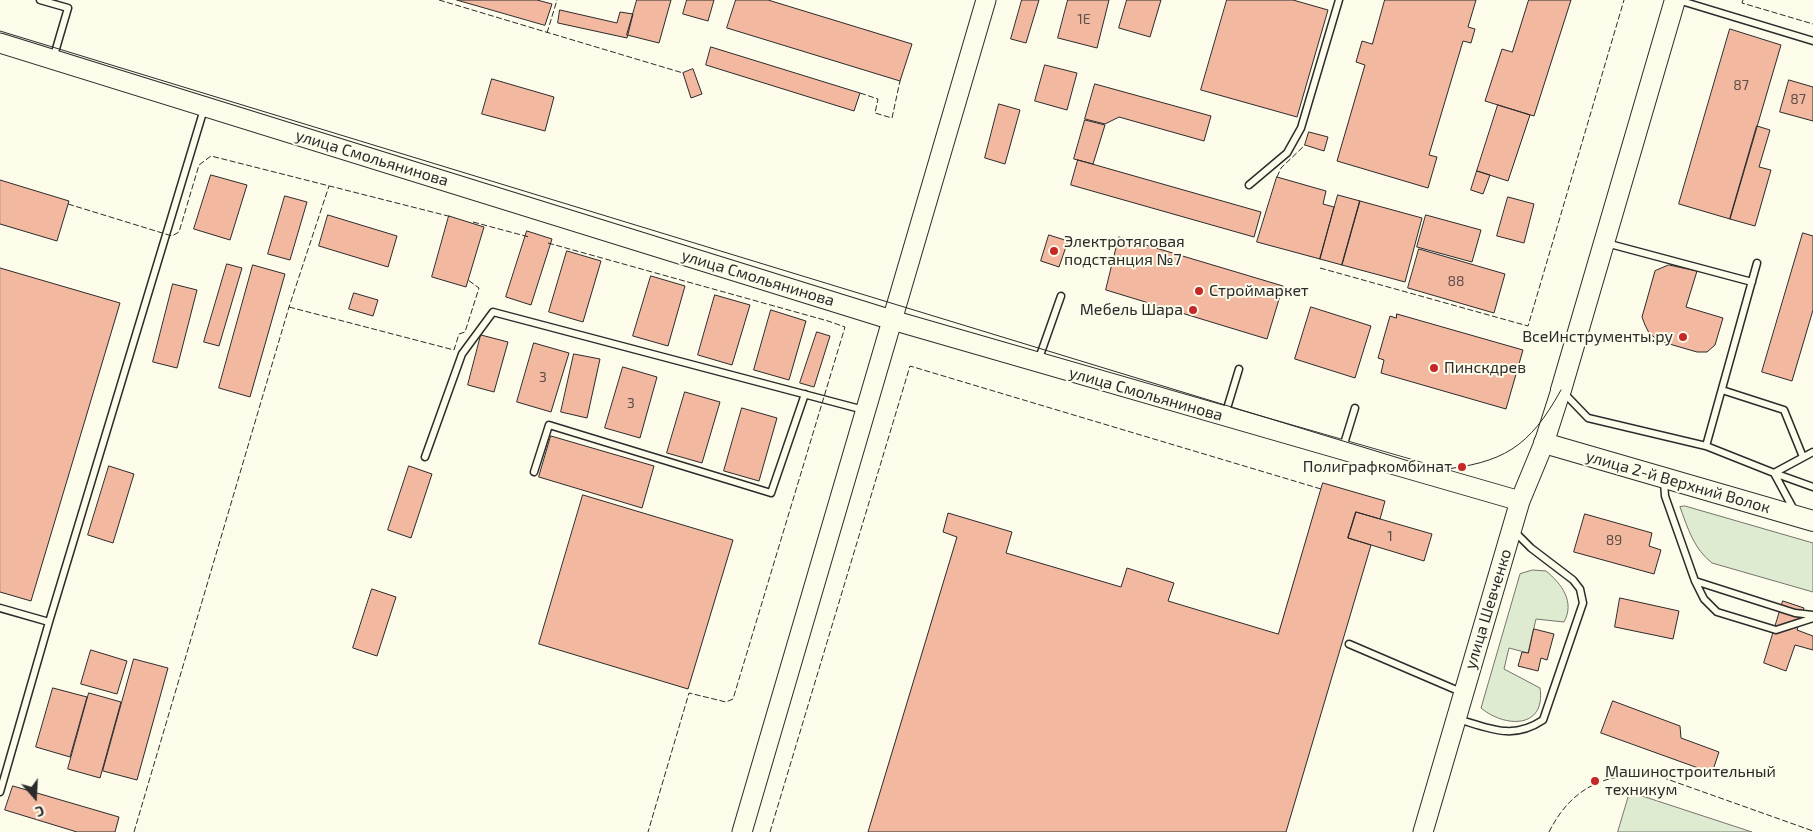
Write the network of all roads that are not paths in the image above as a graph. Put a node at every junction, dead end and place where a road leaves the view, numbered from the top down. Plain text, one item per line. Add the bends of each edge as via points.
1 (40, 0) edge
2 (986, 0) edge
3 (1339, 0) edge
4 (1676, 0) edge
5 (1813, 41) edge
6 (0, 43) edge
7 (53, 60) junction
8 (205, 106) junction
9 (1249, 185) dead end
10 (1604, 242) junction
11 (1758, 263) dead end
12 (1752, 282) junction
13 (1061, 296) dead end
14 (892, 320) junction
15 (1037, 362) junction
16 (1239, 368) dead end
17 (1561, 390) junction
18 (1722, 390) junction
19 (805, 394) junction
20 (1355, 408) dead end
21 (866, 410) junction
22 (1225, 416) junction
23 (1544, 443) junction
24 (1706, 446) junction
25 (1342, 450) junction
26 (1813, 452) edge
27 (425, 457) dead end
28 (1803, 457) junction
29 (534, 472) dead end
30 (1774, 473) junction
31 (1664, 478) junction
32 (1813, 487) edge
33 (1520, 501) junction
34 (1805, 518) edge
35 (1512, 529) junction
36 (1695, 581) junction
37 (0, 608) edge
38 (1813, 616) edge
39 (49, 622) junction
40 (1349, 644) dead end
41 (1462, 692) junction
42 (1455, 718) junction
43 (0, 792) edge
44 (742, 832) edge
45 (1423, 832) edge

1 - 7 lane via 68,8
2 - 14 street
3 - 9 lane via 1301,128 1288,153
4 - 5 lane
4 - 10 main road
6 - 7 street, улица Смольянинова
7 - 8 street, улица Смольянинова
8 - 14 street, улица Смольянинова
8 - 39 lane
10 - 12 lane
10 - 17 main road
11 - 12 lane
12 - 18 lane
13 - 15 lane
14 - 15 street, улица Смольянинова
14 - 21 street
15 - 22 street, улица Смольянинова
16 - 22 lane
17 - 23 street, улица Шевченко
17 - 24 lane via 1588,418
18 - 24 lane
18 - 28 lane via 1784,410
19 - 21 lane
19 - 27 lane via 493,312 462,354
19 - 29 lane via 771,493 549,425
20 - 25 lane
21 - 44 street
22 - 25 street, улица Смольянинова
23 - 31 main road, улица 2-й Верхний Волок
23 - 33 street, улица Шевченко
24 - 30 lane
25 - 33 street, улица Смольянинова
26 - 28 lane
28 - 30 lane
30 - 32 lane
30 - 34 lane
31 - 34 main road, улица 2-й Верхний Волок
31 - 36 lane via 1665,496
33 - 35 street, улица Шевченко
35 - 41 street, улица Шевченко
35 - 42 lane via 1530,548 1573,580 1580,588 1583,603 1543,720 1529,730 1511,732
36 - 38 lane
36 - 38 lane via 1704,599 1717,612 1776,630
37 - 39 lane
39 - 43 lane
40 - 41 lane
41 - 42 street, улица Шевченко
42 - 45 street, улица Шевченко

